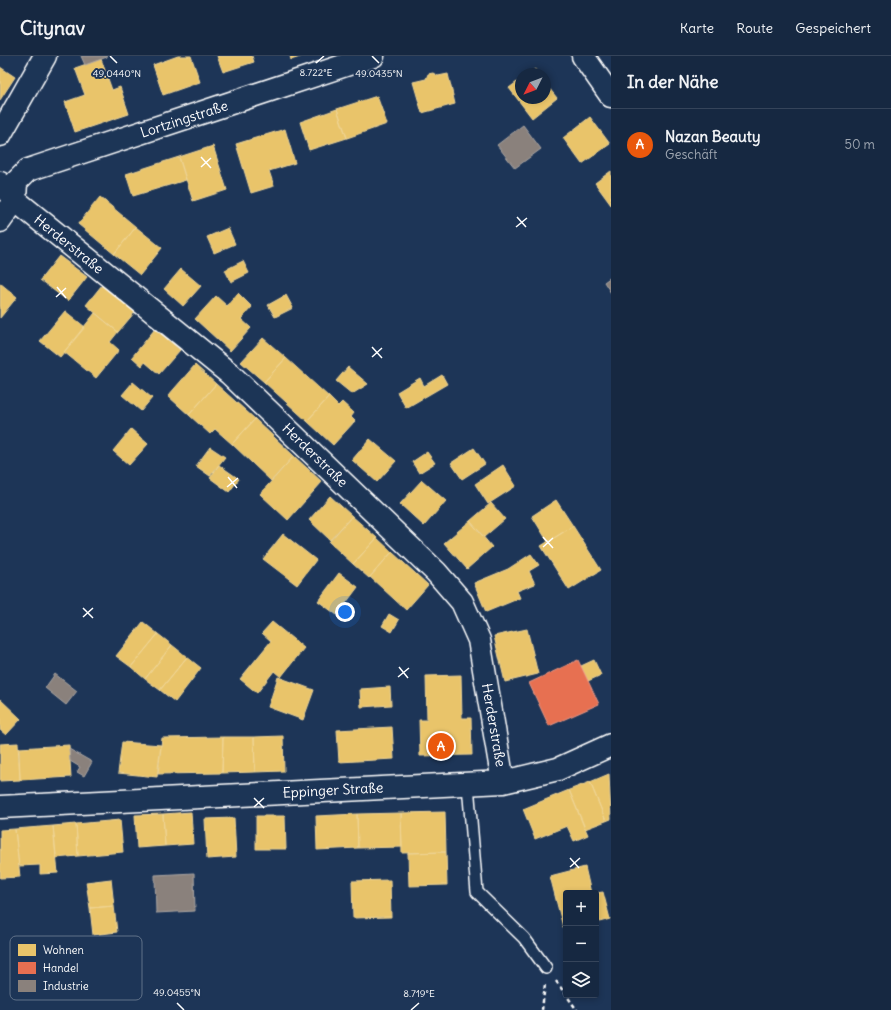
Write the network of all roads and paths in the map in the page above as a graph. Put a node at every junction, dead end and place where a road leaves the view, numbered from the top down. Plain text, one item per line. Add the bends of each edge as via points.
1 (45, 56) edge
2 (373, 56) edge
3 (583, 56) edge
4 (611, 96) edge
5 (0, 135) edge
6 (0, 183) edge
7 (15, 200) junction
8 (0, 221) edge
9 (611, 745) edge
10 (503, 782) junction
11 (468, 785) junction
12 (0, 807) edge
13 (546, 968) junction
14 (542, 1010) edge
15 (577, 1010) edge

1 - 5 street
2 - 7 street, Lortzingstraße via 28,170 16,182
3 - 4 street
6 - 7 street, Herderstraße
7 - 8 street
7 - 10 street, Herderstraße via 230,374 436,572 462,602 479,640
9 - 10 street, Eppinger Straße via 558,769
10 - 11 street, Eppinger Straße
11 - 12 street, Eppinger Straße
11 - 13 lane via 477,892 524,938
13 - 14 path
13 - 15 path

